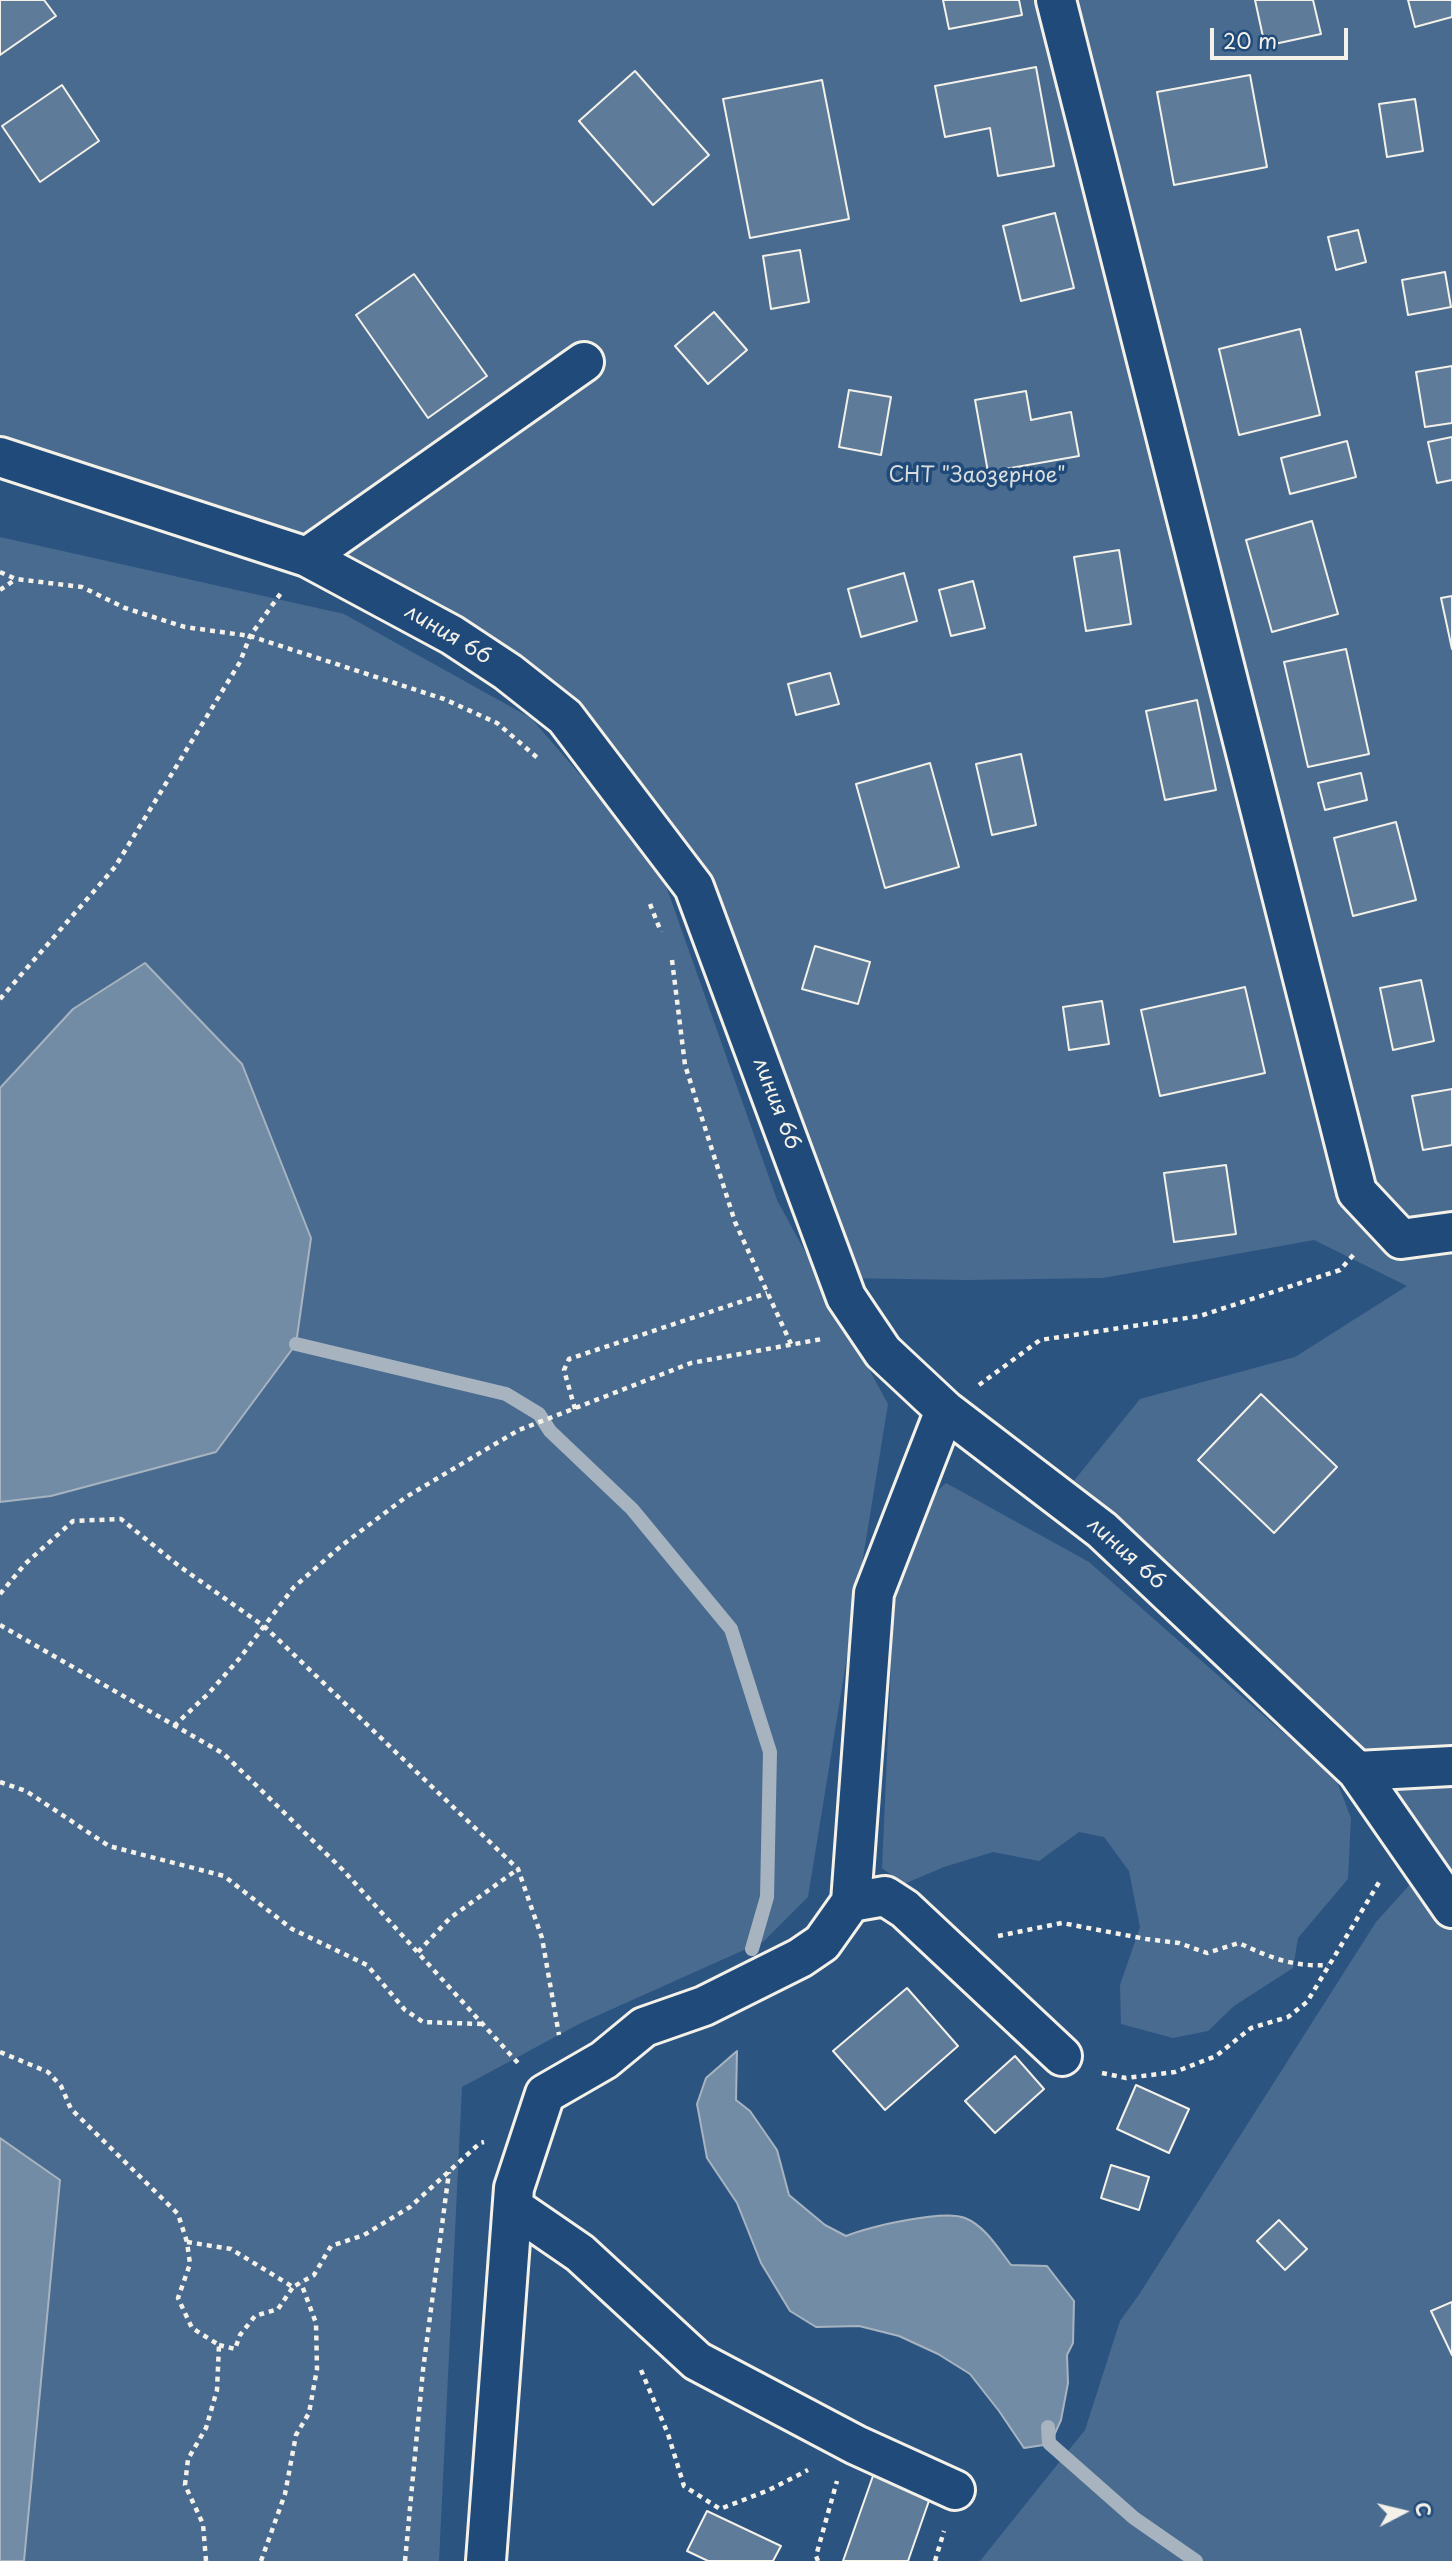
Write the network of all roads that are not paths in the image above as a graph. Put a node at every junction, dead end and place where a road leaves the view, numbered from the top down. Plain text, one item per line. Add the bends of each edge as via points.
1 (1056, 0) edge
2 (584, 362) dead end
3 (0, 457) edge
4 (307, 557) junction
5 (1452, 1231) edge
6 (944, 1410) junction
7 (1452, 1766) edge
8 (1357, 1771) junction
9 (850, 1902) junction
10 (1452, 1909) edge
11 (1062, 2056) road end
12 (513, 2207) junction
13 (955, 2490) dead end
14 (486, 2561) edge

1 - 5 street via 1357,1192 1401,1239
2 - 4 street
3 - 4 street, линия 66
4 - 6 street, линия 66 via 452,635 565,717 694,887 846,1297 883,1352
6 - 8 street, линия 66 via 1102,1530
6 - 9 street via 874,1593
7 - 8 street
8 - 10 street, линия 66
9 - 11 street via 885,1896 905,1909
9 - 12 street via 822,1943 800,1958 704,2006 644,2027 604,2060 556,2088 533,2131 514,2188
12 - 13 street via 580,2253 697,2361
12 - 14 street

